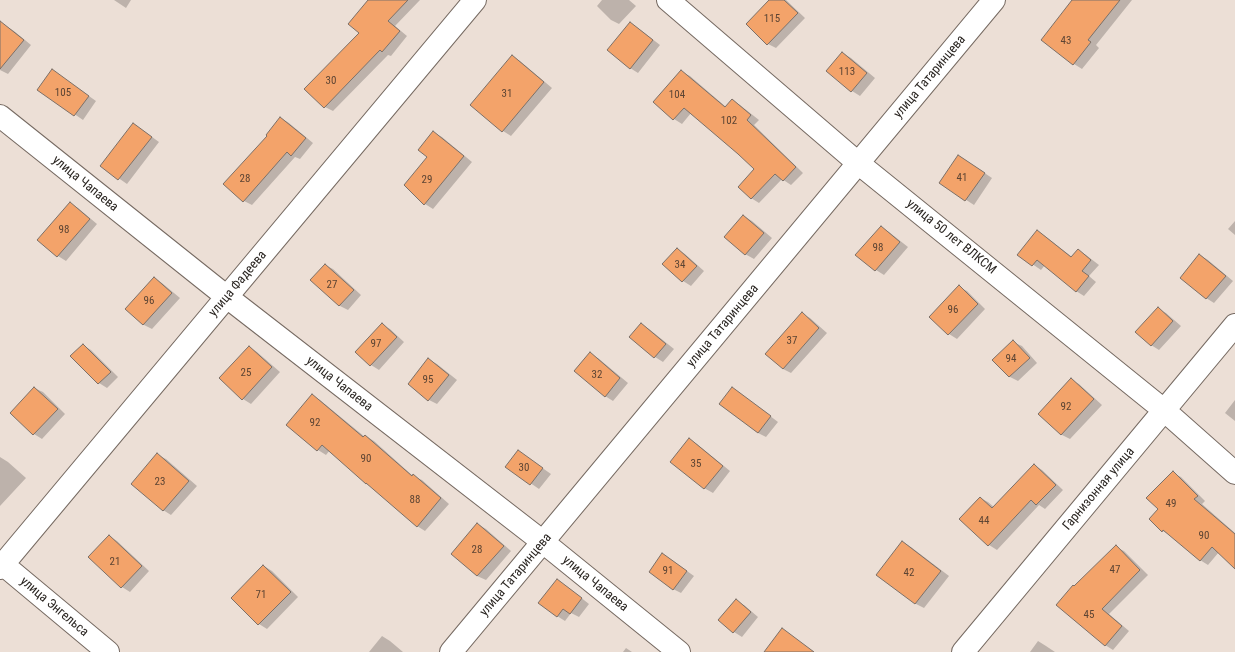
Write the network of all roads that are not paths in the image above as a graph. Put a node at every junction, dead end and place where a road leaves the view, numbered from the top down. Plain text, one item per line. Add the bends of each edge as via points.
1 (476, 0) edge
2 (668, 0) edge
3 (994, 0) edge
4 (0, 116) edge
5 (858, 163) junction
6 (227, 297) junction
7 (1235, 325) edge
8 (1165, 411) junction
9 (1235, 473) edge
10 (543, 542) junction
11 (1, 565) edge
12 (108, 652) edge
13 (451, 652) edge
14 (679, 652) edge
15 (963, 652) edge

1 - 6 street, улица Фадеева
2 - 5 street, улица 50 лет ВЛКСМ
3 - 5 street, улица Татаринцева
4 - 6 street, улица Чапаева
5 - 8 street, улица 50 лет ВЛКСМ
5 - 10 street, улица Татаринцева
6 - 10 street, улица Чапаева
6 - 11 street, улица Фадеева
7 - 8 street, Гарнизонная улица
8 - 9 street, улица 50 лет ВЛКСМ
8 - 15 street, Гарнизонная улица
10 - 13 street, улица Татаринцева
10 - 14 street, улица Чапаева
11 - 12 street, улица Энгельса

